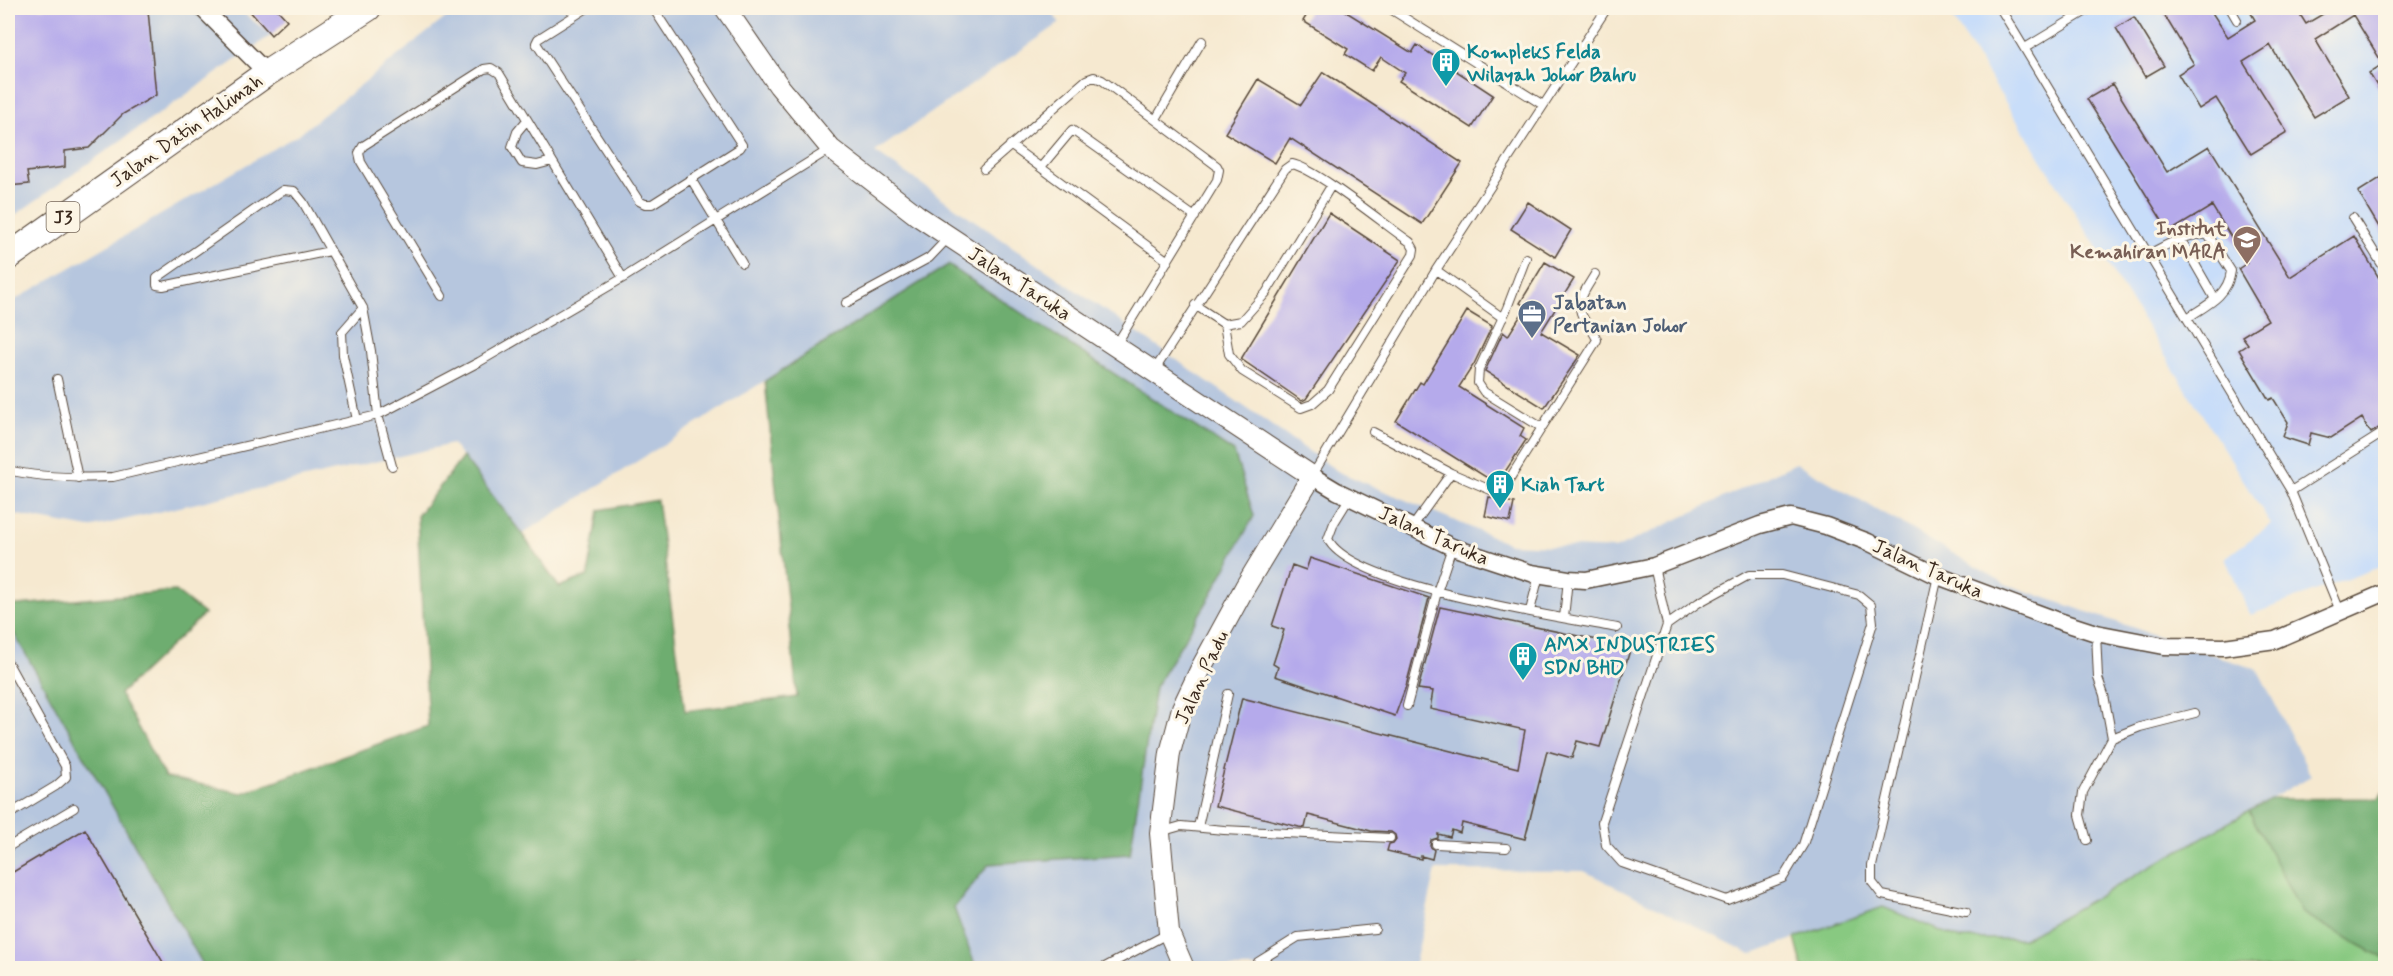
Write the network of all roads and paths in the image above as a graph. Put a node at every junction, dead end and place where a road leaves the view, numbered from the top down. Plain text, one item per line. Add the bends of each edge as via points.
1 (202, 8) edge
2 (368, 8) edge
3 (587, 8) edge
4 (653, 8) edge
5 (725, 8) edge
6 (1389, 8) edge
7 (1607, 8) edge
8 (2000, 8) edge
9 (2091, 8) edge
10 (2230, 8) edge
11 (2237, 20) dead end
12 (1202, 41) dead end
13 (2025, 48) junction
14 (267, 73) junction
15 (1543, 105) junction
16 (1156, 118) junction
17 (527, 120) junction
18 (1010, 145) junction
19 (831, 149) junction
20 (552, 161) junction
21 (1041, 167) junction
22 (984, 169) dead end
23 (691, 179) junction
24 (1331, 186) junction
25 (1195, 217) junction
26 (2353, 218) dead end
27 (716, 220) junction
28 (950, 237) junction
29 (2180, 238) junction
30 (330, 251) junction
31 (2149, 254) junction
32 (8, 257) edge
33 (1526, 258) dead end
34 (1168, 261) junction
35 (742, 262) dead end
36 (1436, 270) junction
37 (2385, 271) edge
38 (1596, 274) dead end
39 (623, 278) junction
40 (442, 296) dead end
41 (2216, 299) junction
42 (846, 303) dead end
43 (1195, 305) junction
44 (363, 308) junction
45 (1503, 318) junction
46 (2187, 318) junction
47 (1224, 324) junction
48 (1116, 345) junction
49 (1154, 371) junction
50 (57, 379) dead end
51 (378, 415) junction
52 (357, 420) junction
53 (1541, 427) junction
54 (2385, 431) edge
55 (1373, 432) dead end
56 (392, 466) dead end
57 (8, 470) edge
58 (1451, 473) junction
59 (1312, 476) junction
60 (78, 478) junction
61 (2291, 492) junction
62 (1350, 497) junction
63 (1413, 526) junction
64 (1452, 547) junction
65 (1654, 566) junction
66 (1539, 575) junction
67 (1938, 576) junction
68 (1568, 579) junction
69 (1437, 592) junction
70 (2385, 592) edge
71 (1530, 611) junction
72 (2340, 611) junction
73 (1564, 618) junction
74 (1667, 625) junction
75 (1617, 628) dead end
76 (2096, 633) junction
77 (8, 663) edge
78 (1228, 694) dead end
79 (1407, 706) dead end
80 (2195, 712) dead end
81 (2112, 738) junction
82 (74, 808) dead end
83 (8, 815) edge
84 (1198, 827) junction
85 (1160, 833) junction
86 (1390, 838) dead end
87 (2087, 840) dead end
88 (1436, 844) dead end
89 (8, 847) edge
90 (1506, 848) dead end
91 (1966, 912) dead end
92 (1375, 929) dead end
93 (1169, 933) junction
94 (1103, 969) edge
95 (1184, 969) edge
96 (1255, 969) edge

1 - 14 street
2 - 14 main road, Jalan Datin Halimah / J3
3 - 23 lane via 538,39 537,46 639,201 652,204
4 - 23 lane via 741,141 740,148
5 - 19 street, Jalan Taruka via 779,86
6 - 15 lane
7 - 15 lane
8 - 13 lane
9 - 13 lane
10 - 11 lane
12 - 16 lane
13 - 31 lane
14 - 32 main road, Jalan Datin Halimah / J3
15 - 36 lane
16 - 18 lane via 1102,80 1089,78
16 - 25 lane via 1219,170
17 - 20 lane
17 - 20 lane via 512,147 522,163
17 - 40 lane via 499,73 484,69 363,146 359,153
18 - 21 lane
18 - 22 lane
19 - 27 lane
19 - 28 street, Jalan Taruka
20 - 39 lane
21 - 25 lane via 1072,130
21 - 34 lane
23 - 27 lane
24 - 43 lane via 1300,165 1292,164 1285,169
24 - 47 lane via 1266,293 1241,321
24 - 47 lane via 1410,242 1414,249 1328,390 1301,408 1288,401 1242,371 1229,354
25 - 34 lane
26 - 37 lane
27 - 35 lane
27 - 39 lane
28 - 42 lane via 929,258
28 - 48 street, Jalan Taruka
29 - 31 lane
29 - 41 lane
29 - 41 lane via 2208,235 2231,271 2229,284
30 - 30 lane via 303,202 294,191 283,190 157,278 158,285
30 - 44 lane
31 - 46 lane
33 - 45 lane
34 - 48 lane
36 - 45 lane
36 - 59 lane
38 - 53 lane via 1581,298 1579,310 1597,340
39 - 51 lane via 479,362
41 - 46 lane
43 - 47 lane
43 - 49 lane
44 - 51 lane
44 - 52 lane via 342,332
45 - 53 lane via 1479,369 1478,383 1484,392
46 - 61 lane
48 - 49 street, Jalan Taruka
49 - 59 street, Jalan Taruka
50 - 60 lane
51 - 52 lane
51 - 56 lane
52 - 60 lane via 150,470
53 - 58 lane via 1500,490 1493,491
54 - 61 lane
55 - 58 lane
57 - 60 lane
58 - 63 lane
59 - 62 street, Jalan Taruka
59 - 85 street, Jalan Padu via 1245,587 1182,708 1170,753
61 - 72 lane
62 - 63 street, Jalan Taruka
62 - 69 lane via 1328,539 1332,548 1359,565
63 - 64 street, Jalan Taruka
64 - 66 street, Jalan Taruka
64 - 69 lane
65 - 67 street, Jalan Taruka via 1791,517 1868,542
65 - 68 street, Jalan Taruka via 1586,580
65 - 74 lane
66 - 68 street, Jalan Taruka
66 - 71 lane
67 - 76 street, Jalan Taruka
67 - 91 lane via 1872,866 1872,882 1882,895
68 - 73 lane
69 - 71 lane
69 - 79 lane
70 - 72 street, Jalan Taruka
71 - 73 lane
72 - 76 street, Jalan Taruka via 2275,640 2224,647 2163,646
73 - 75 lane
74 - 74 lane via 1602,822 1606,845 1622,863 1727,900 1783,878 1803,845 1874,623 1871,605 1859,595 1782,575 1749,575
76 - 81 lane via 2098,678
77 - 83 lane via 65,766 66,777
78 - 84 lane
80 - 81 lane
81 - 87 lane via 2083,792 2080,815
82 - 89 lane
84 - 85 lane via 1180,826
84 - 86 lane
85 - 93 street, Jalan Padu
88 - 90 lane
92 - 96 lane via 1298,937 1258,962
93 - 94 lane
93 - 95 street, Jalan Padu

